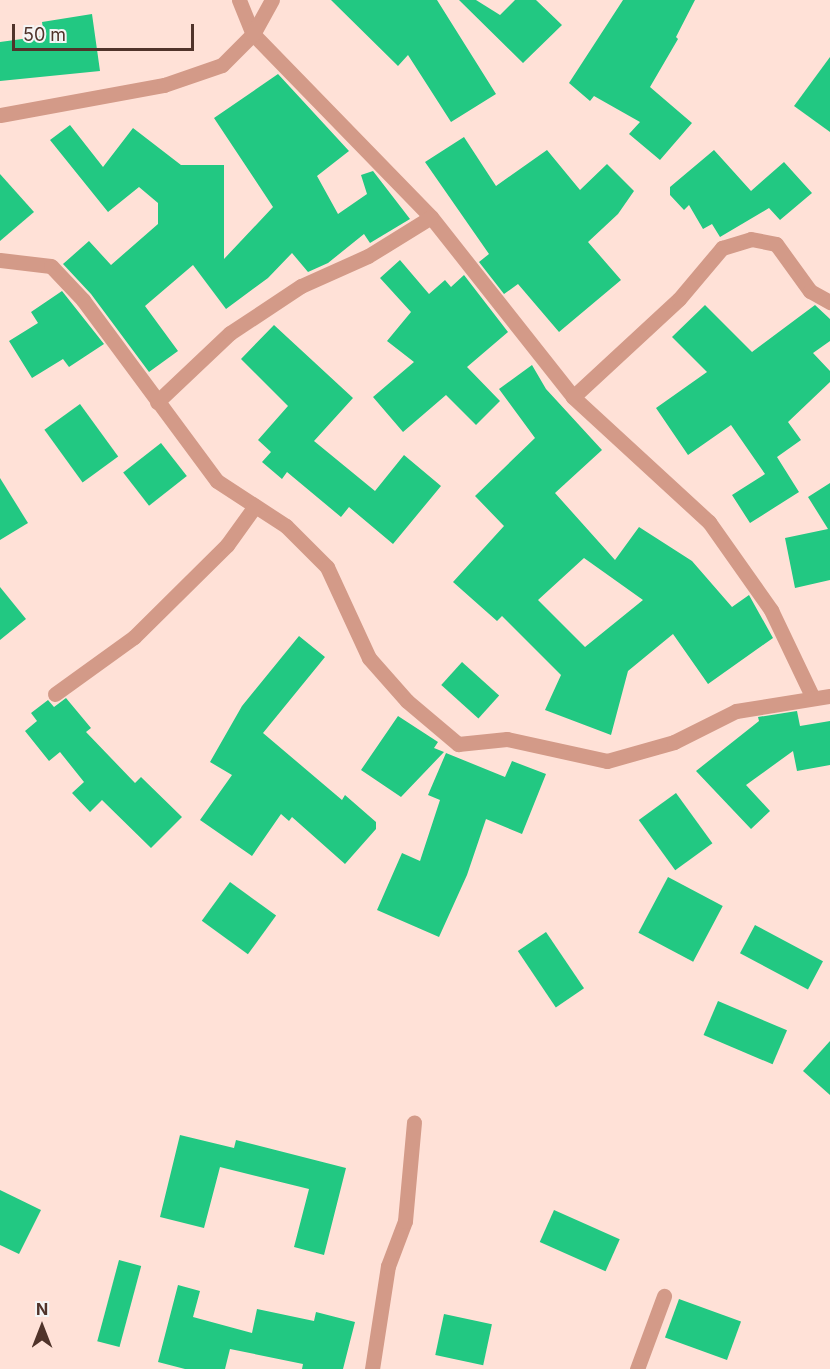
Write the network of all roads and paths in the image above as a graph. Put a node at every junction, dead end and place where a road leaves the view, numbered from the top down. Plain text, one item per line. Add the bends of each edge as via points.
1 (239, 0) edge
2 (272, 0) edge
3 (253, 34) junction
4 (0, 115) edge
5 (431, 217) junction
6 (0, 260) edge
7 (830, 302) edge
8 (573, 397) junction
9 (157, 402) junction
10 (255, 506) junction
11 (55, 694) dead end
12 (812, 696) junction
13 (830, 696) edge
14 (414, 1122) dead end
15 (664, 1296) dead end
16 (372, 1369) edge
17 (637, 1369) edge

1 - 3 street
2 - 3 street
3 - 4 street via 222,65 164,86
3 - 5 street
5 - 8 street
5 - 9 street via 368,256 301,286 230,333
6 - 9 street via 51,266 83,300
7 - 8 street via 810,291 776,244 751,239 722,248 679,299
8 - 12 street via 709,522 771,610
9 - 10 street via 217,481
10 - 11 street via 227,545 134,637
10 - 12 street via 286,526 327,567 369,658 407,701 458,744 507,739 607,761 674,742 736,711
12 - 13 street
14 - 16 street via 405,1221 388,1266
15 - 17 street

